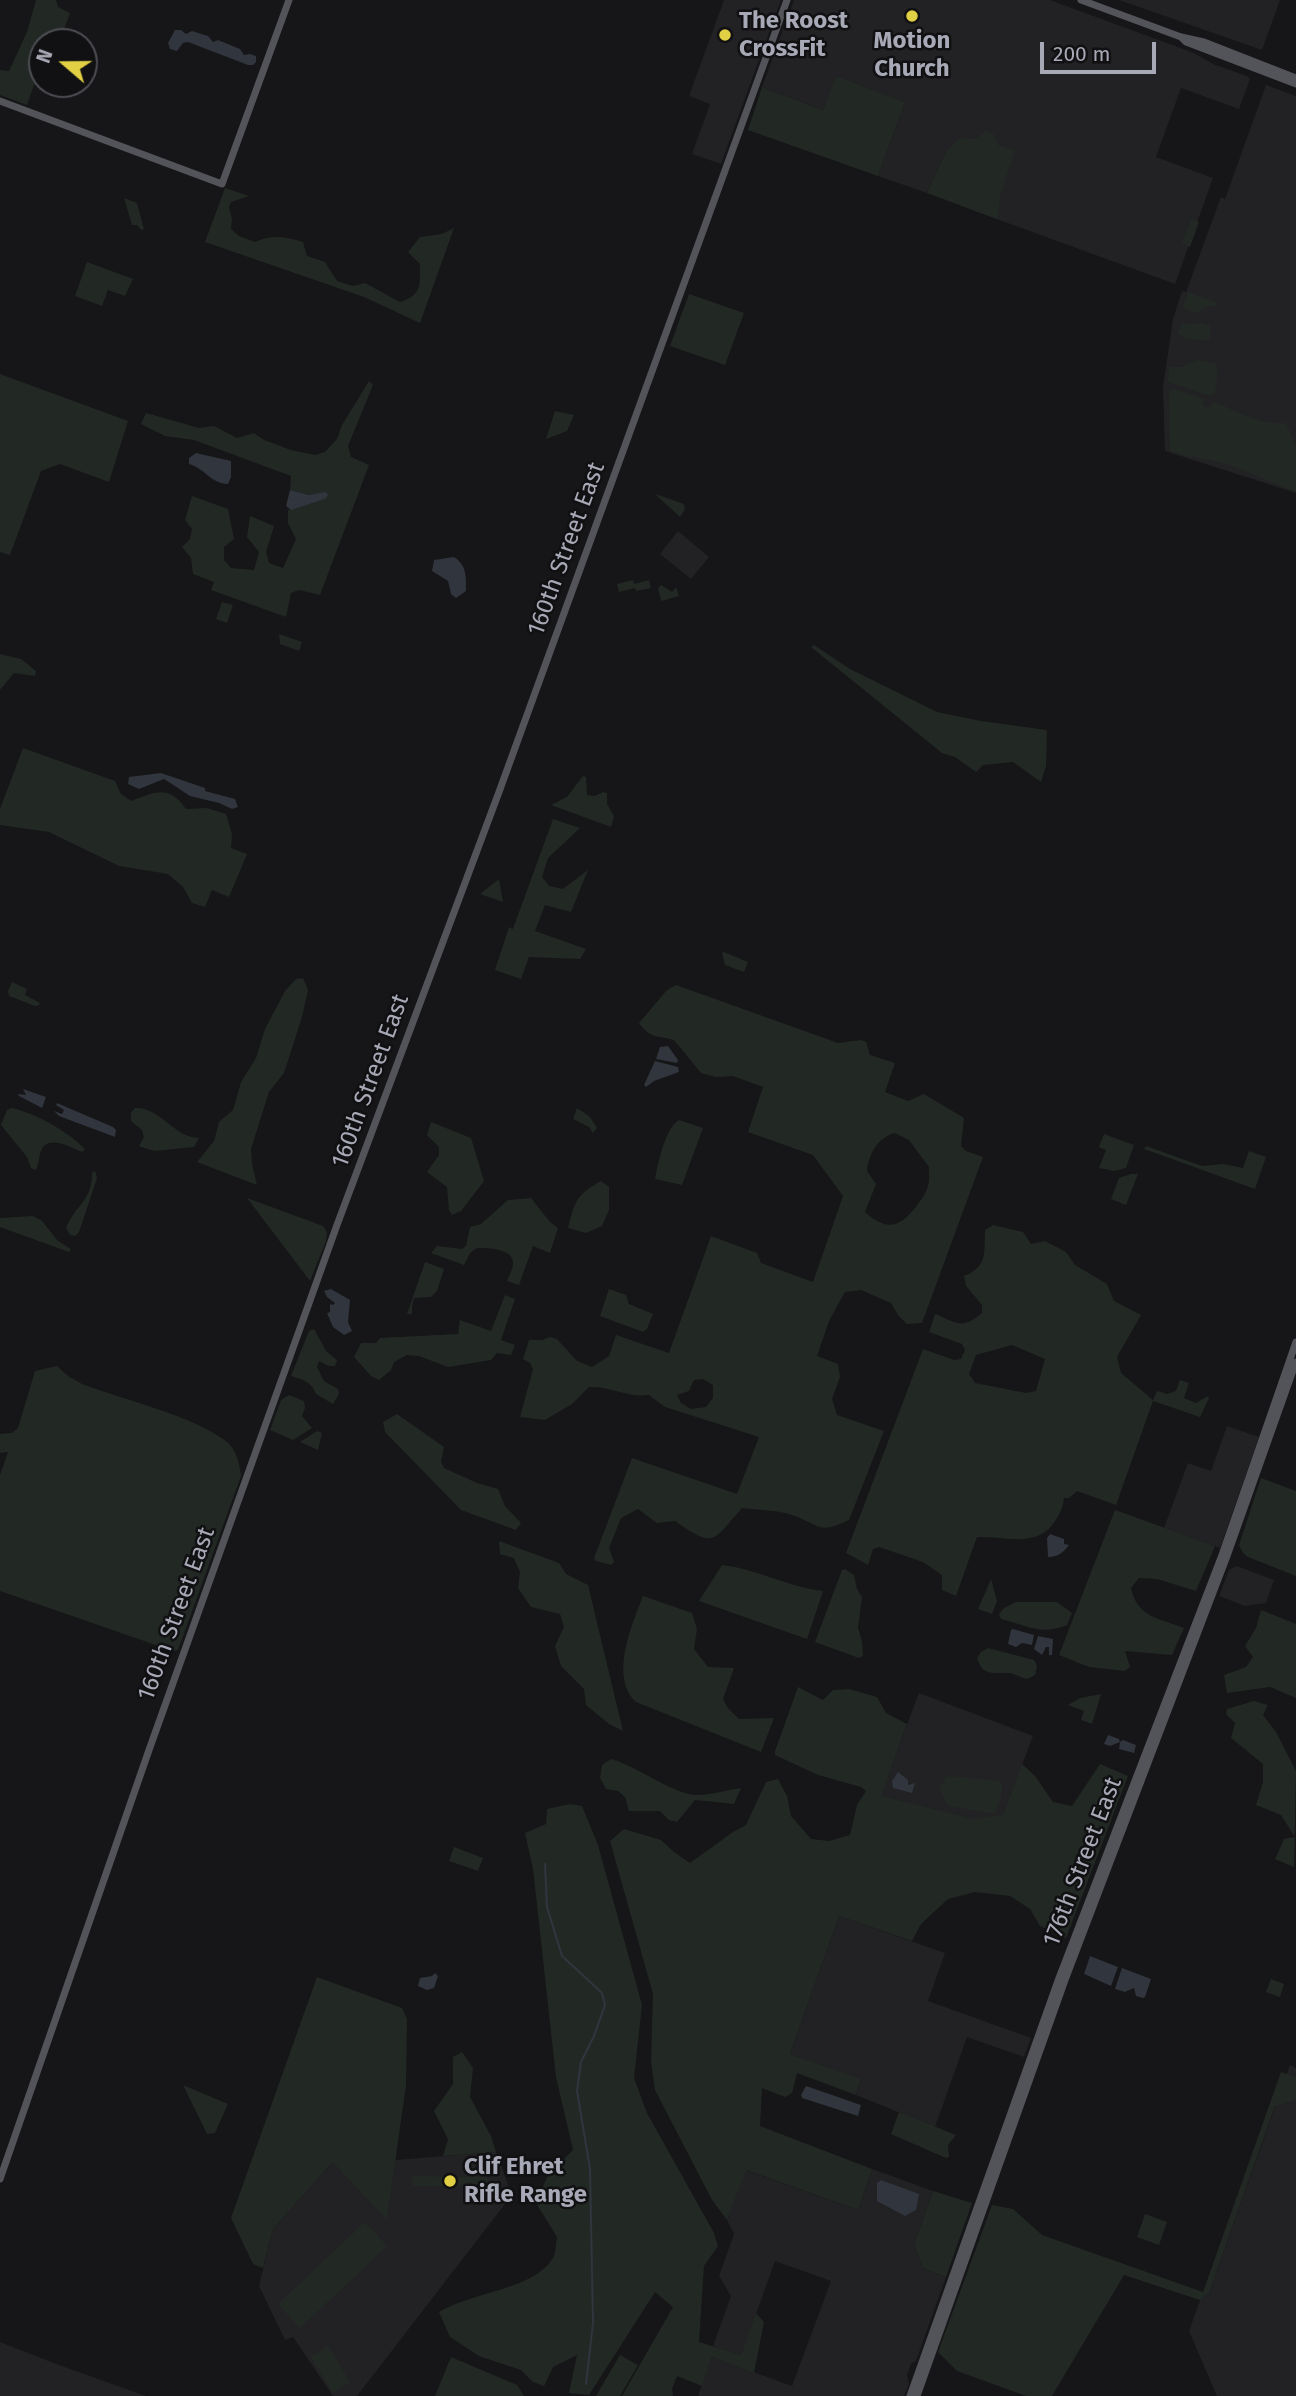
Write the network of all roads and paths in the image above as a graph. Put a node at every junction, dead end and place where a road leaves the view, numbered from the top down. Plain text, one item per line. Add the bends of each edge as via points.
1 (289, 0) edge
2 (787, 0) edge
3 (1081, 0) edge
4 (1181, 37) junction
5 (1296, 78) edge
6 (1296, 84) edge
7 (0, 101) edge
8 (1296, 1342) edge
9 (1296, 1352) edge
10 (1296, 1362) edge
11 (1289, 1383) junction
12 (1168, 1698) junction
13 (1167, 1715) junction
14 (0, 2179) edge
15 (978, 2203) junction
16 (977, 2228) junction
17 (910, 2396) edge
18 (917, 2396) edge

1 - 7 main road via 222,184
2 - 14 main road, 160th Street East via 337,1225
3 - 4 main road
4 - 5 main road
4 - 6 main road
8 - 12 main road, 176th Street East
9 - 11 main road
10 - 11 main road, 176th Street East
11 - 13 main road, 176th Street East
12 - 13 main road
12 - 15 main road, 176th Street East
13 - 16 main road, 176th Street East via 1065,1980
15 - 16 main road
15 - 17 main road, 176th Street East
16 - 18 main road, 176th Street East

